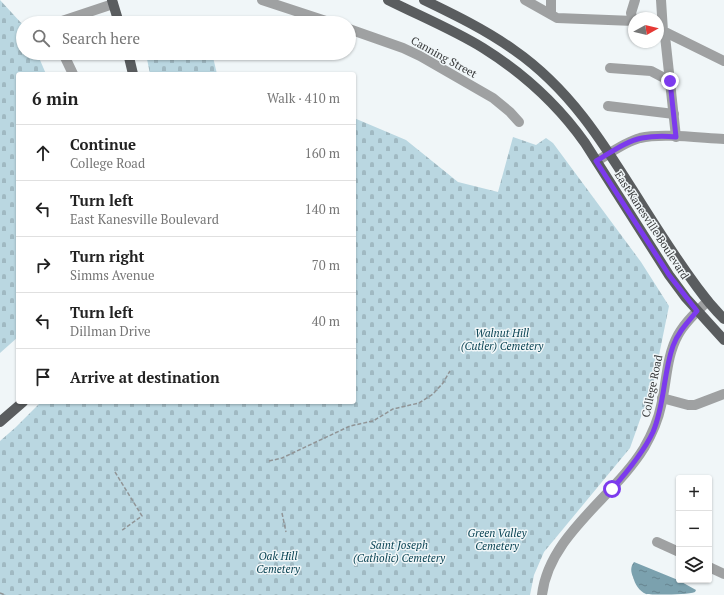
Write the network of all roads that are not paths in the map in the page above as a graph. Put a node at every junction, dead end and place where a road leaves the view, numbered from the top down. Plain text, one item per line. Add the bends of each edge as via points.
1 (262, 0) edge
2 (388, 0) edge
3 (424, 0) edge
4 (525, 0) edge
5 (551, 0) edge
6 (635, 0) edge
7 (661, 0) edge
8 (112, 2) edge
9 (630, 12) edge
10 (661, 12) edge
11 (551, 14) junction
12 (75, 16) edge
13 (117, 16) edge
14 (311, 16) edge
15 (628, 21) edge
16 (664, 30) edge
17 (356, 31) edge
18 (664, 46) edge
19 (66, 60) edge
20 (130, 60) edge
21 (724, 60) edge
22 (610, 68) dead end
23 (72, 72) edge
24 (133, 72) edge
25 (670, 81) junction
26 (608, 106) dead end
27 (674, 114) junction
28 (518, 122) dead end
29 (676, 137) junction
30 (724, 139) edge
31 (610, 154) junction
32 (596, 161) junction
33 (708, 301) junction
34 (697, 311) junction
35 (724, 319) edge
36 (724, 340) edge
37 (724, 394) edge
38 (662, 398) junction
39 (21, 404) edge
40 (0, 422) edge
41 (657, 542) dead end
42 (676, 551) edge
43 (712, 568) edge
44 (724, 574) edge
45 (542, 595) edge

1 - 14 street
2 - 32 main road, East Kanesville Boulevard via 484,48 521,75 572,125
3 - 31 main road, East Kanesville Boulevard via 515,50 563,92
4 - 11 street
5 - 11 street
6 - 9 street
7 - 10 street
8 - 12 street
8 - 13 main road
11 - 15 street via 557,18
16 - 21 street
17 - 28 street, Canning Street via 420,56 493,98
18 - 25 street
19 - 23 street
20 - 24 main road
22 - 25 street via 651,71
25 - 27 street
26 - 27 street
27 - 29 street
29 - 30 street
29 - 31 street via 641,138
31 - 32 street
31 - 33 main road, East Kanesville Boulevard via 672,251
32 - 34 main road, East Kanesville Boulevard via 669,275
33 - 34 street, College Road
33 - 35 main road, East Kanesville Boulevard
34 - 36 main road, East Kanesville Boulevard
34 - 38 street, College Road via 678,334 673,345
37 - 38 street via 695,405
38 - 45 street, College Road via 653,432 644,448 633,465 559,549 548,571
39 - 40 main road
41 - 42 street
43 - 44 street

